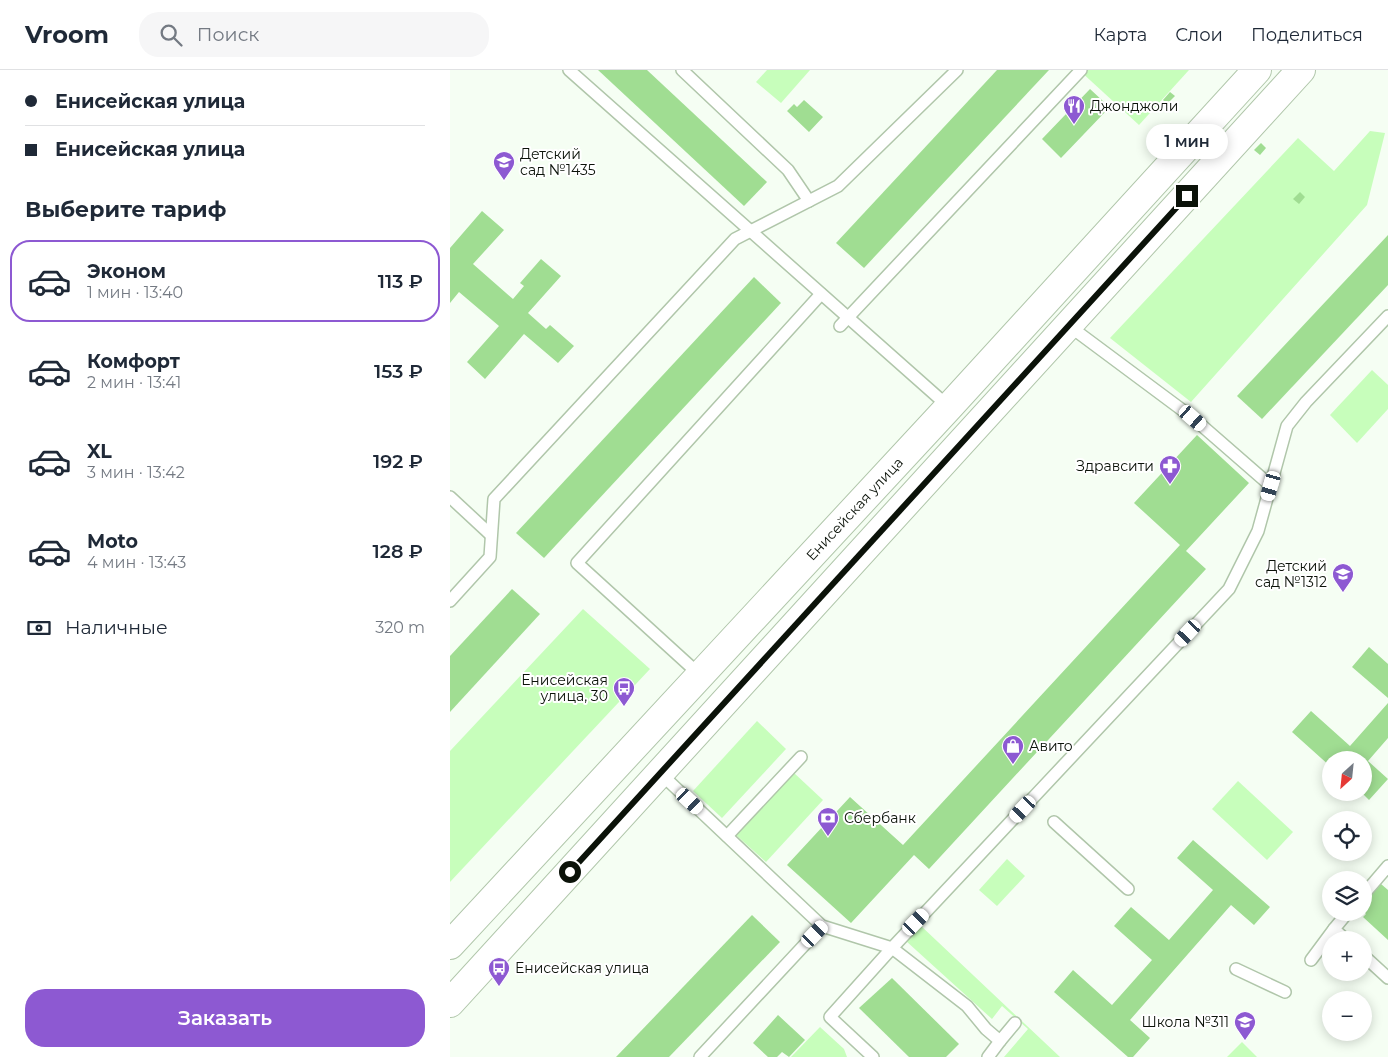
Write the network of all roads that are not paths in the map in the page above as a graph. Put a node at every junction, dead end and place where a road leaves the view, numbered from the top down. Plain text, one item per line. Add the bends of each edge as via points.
1 (569, 70) edge
2 (682, 70) edge
3 (957, 70) edge
4 (1081, 70) edge
5 (1257, 70) edge
6 (1301, 70) edge
7 (809, 201) junction
8 (751, 231) junction
9 (821, 294) junction
10 (1388, 316) edge
11 (848, 317) junction
12 (1068, 325) junction
13 (840, 326) dead end
14 (949, 407) junction
15 (1271, 486) junction
16 (450, 497) edge
17 (492, 535) junction
18 (450, 601) edge
19 (701, 676) junction
20 (801, 757) dead end
21 (660, 773) junction
22 (1054, 822) dead end
23 (726, 836) junction
24 (1388, 867) edge
25 (1372, 885) edge
26 (1128, 890) dead end
27 (1341, 921) edge
28 (822, 926) junction
29 (1334, 929) joint
30 (450, 945) edge
31 (892, 948) junction
32 (1311, 960) dead end
33 (1372, 963) edge
34 (1236, 969) dead end
35 (1388, 978) edge
36 (1285, 992) dead end
37 (450, 1003) edge
38 (1015, 1023) dead end
39 (1000, 1041) junction
40 (700, 1057) edge
41 (873, 1057) edge
42 (988, 1057) edge

1 - 8 lane
2 - 7 lane via 788,170
3 - 7 lane via 838,186
4 - 11 lane
5 - 14 main road, Енисейская улица
6 - 12 main road
7 - 8 lane
8 - 9 lane
8 - 17 lane via 735,239 494,499
9 - 11 lane
9 - 19 lane via 577,563
10 - 15 lane via 1287,426
11 - 13 lane
11 - 14 lane
12 - 15 lane via 1193,418
12 - 21 main road
14 - 19 main road, Енисейская улица
15 - 31 lane via 1258,531 1229,589
16 - 17 lane
17 - 18 lane via 490,557
19 - 30 main road, Енисейская улица
20 - 23 lane
21 - 23 lane
21 - 37 main road
22 - 26 lane
23 - 28 lane
24 - 25 lane
27 - 29 lane
28 - 31 lane
28 - 40 lane
29 - 32 lane
31 - 39 lane via 967,1006
31 - 41 lane via 830,1017
33 - 35 lane
34 - 36 lane
38 - 39 lane
39 - 42 lane

